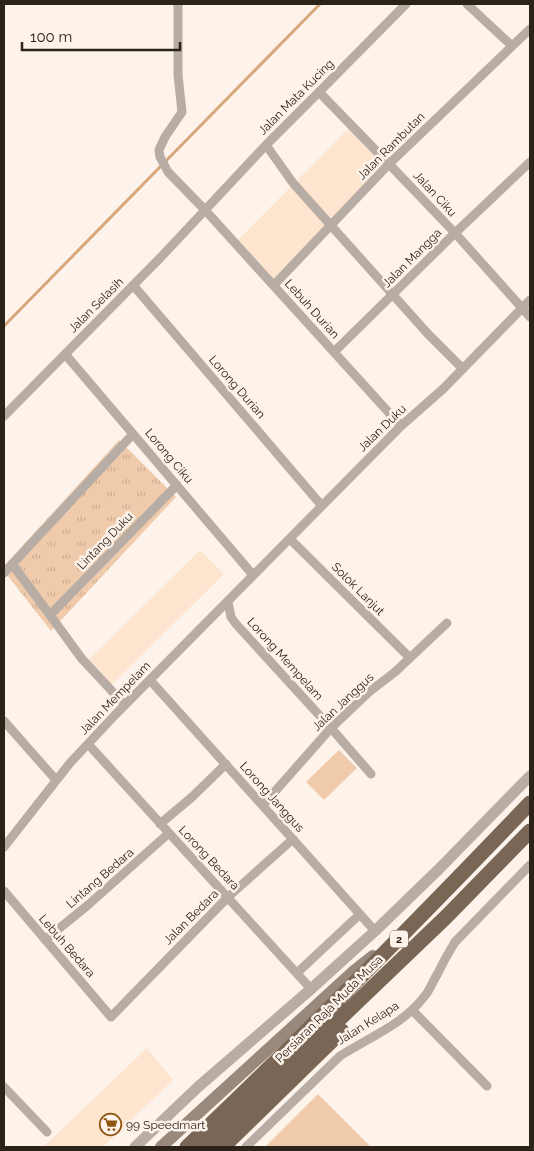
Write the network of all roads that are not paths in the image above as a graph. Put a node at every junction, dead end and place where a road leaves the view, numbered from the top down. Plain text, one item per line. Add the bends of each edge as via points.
1 (178, 4) edge
2 (406, 4) edge
3 (467, 4) edge
4 (530, 29) edge
5 (512, 46) junction
6 (319, 92) junction
7 (266, 145) junction
8 (530, 162) edge
9 (390, 164) junction
10 (205, 210) junction
11 (332, 225) junction
12 (455, 233) junction
13 (133, 285) junction
14 (274, 285) junction
15 (393, 295) junction
16 (530, 300) edge
17 (522, 308) junction
18 (530, 317) edge
19 (334, 352) junction
20 (65, 354) junction
21 (463, 369) junction
22 (4, 416) edge
23 (400, 426) junction
24 (134, 434) junction
25 (177, 485) junction
26 (322, 506) junction
27 (290, 539) junction
28 (12, 564) junction
29 (4, 572) edge
30 (254, 575) junction
31 (228, 602) junction
32 (50, 614) junction
33 (447, 623) dead end
34 (410, 658) junction
35 (150, 680) junction
36 (125, 705) junction
37 (4, 721) edge
38 (331, 728) junction
39 (88, 744) junction
40 (226, 764) junction
41 (371, 774) dead end
42 (530, 776) edge
43 (56, 780) junction
44 (530, 803) edge
45 (263, 805) junction
46 (160, 824) junction
47 (530, 831) edge
48 (169, 833) junction
49 (293, 838) junction
50 (4, 847) edge
51 (530, 865) edge
52 (4, 892) edge
53 (228, 898) junction
54 (360, 914) junction
55 (447, 916) junction
56 (418, 920) junction
57 (376, 931) junction
58 (45, 940) junction
59 (297, 973) junction
60 (311, 989) junction
61 (412, 1010) junction
62 (111, 1017) joint
63 (270, 1076) junction
64 (487, 1086) dead end
65 (4, 1087) edge
66 (48, 1132) dead end
67 (135, 1147) edge
68 (161, 1147) edge
69 (187, 1147) edge
70 (206, 1147) edge
71 (223, 1147) edge
72 (246, 1147) edge

1 - 10 street, Lebuh Durian via 178,75 182,112 159,150 168,172
2 - 6 street, Jalan Mata Kucing
3 - 5 street
4 - 5 street, Jalan Rambutan
5 - 9 street, Jalan Rambutan
6 - 7 street, Jalan Mata Kucing
6 - 9 street, Jalan Ciku
7 - 10 street, Jalan Mata Kucing
7 - 11 street via 293,183
8 - 12 street, Jalan Mangga
9 - 11 street, Jalan Rambutan
9 - 12 street, Jalan Ciku
10 - 13 street, Jalan Selasih
10 - 14 street, Lebuh Durian
11 - 14 street, Jalan Rambutan
11 - 15 street
12 - 15 street, Jalan Mangga
12 - 17 street, Jalan Ciku
13 - 20 street, Jalan Selasih
13 - 26 street, Lorong Durian
14 - 19 street, Lebuh Durian
15 - 19 street, Jalan Mangga
15 - 21 street
16 - 17 street, Jalan Duku
17 - 18 street, Jalan Ciku
17 - 21 street, Jalan Duku
19 - 23 street, Lebuh Durian
20 - 22 street, Jalan Selasih
20 - 24 street, Lorong Ciku
21 - 23 street, Jalan Duku
23 - 26 street, Jalan Duku
24 - 25 street, Lorong Ciku
24 - 28 street
25 - 30 street, Lorong Ciku
25 - 32 street, Lintang Duku
26 - 27 street, Jalan Duku
27 - 30 street, Jalan Duku
27 - 34 street, Solok Lanjut
28 - 29 street
28 - 32 street
30 - 31 street, Jalan Mempelam
31 - 35 street, Jalan Mempelam
31 - 38 street, Lorong Mempelam via 236,624
32 - 36 street via 82,659
33 - 34 street, Jalan Janggus
34 - 38 street, Jalan Janggus
35 - 36 street, Jalan Mempelam
35 - 40 street, Lorong Janggus
36 - 39 street, Jalan Mempelam
37 - 43 street
38 - 41 street, Lorong Mempelam
38 - 45 street, Jalan Janggus
39 - 43 street, Jalan Mempelam
39 - 46 street, Lorong Bedara
40 - 45 street, Lorong Janggus
40 - 46 street
42 - 57 street
43 - 50 street, Jalan Mempelam
44 - 56 highway, Persiaran Raja Muda Musa / 2
45 - 49 street, Lorong Janggus
46 - 48 street, Lorong Bedara
47 - 55 highway, Persiaran Raja Muda Musa / 2
48 - 53 street, Lorong Bedara
48 - 58 street, Lintang Bedara
49 - 53 street, Jalan Bedara
49 - 54 street, Lorong Janggus
51 - 61 street, Jalan Kelapa via 455,942 427,992
52 - 58 street, Lebuh Bedara
53 - 59 street, Lorong Bedara
53 - 62 street, Jalan Bedara
54 - 57 street, Lorong Janggus
54 - 59 street
55 - 63 highway, Persiaran Raja Muda Musa / 2
55 - 71 highway via 422,951
56 - 63 highway, Persiaran Raja Muda Musa / 2
56 - 68 main road via 354,971
57 - 60 street
58 - 62 street, Lebuh Bedara
59 - 60 street, Lorong Bedara
60 - 67 street via 198,1087
61 - 64 street
61 - 72 street, Jalan Kelapa via 396,1024 340,1056
63 - 69 highway, Persiaran Raja Muda Musa / 2
63 - 70 highway, Persiaran Raja Muda Musa / 2
65 - 66 street

